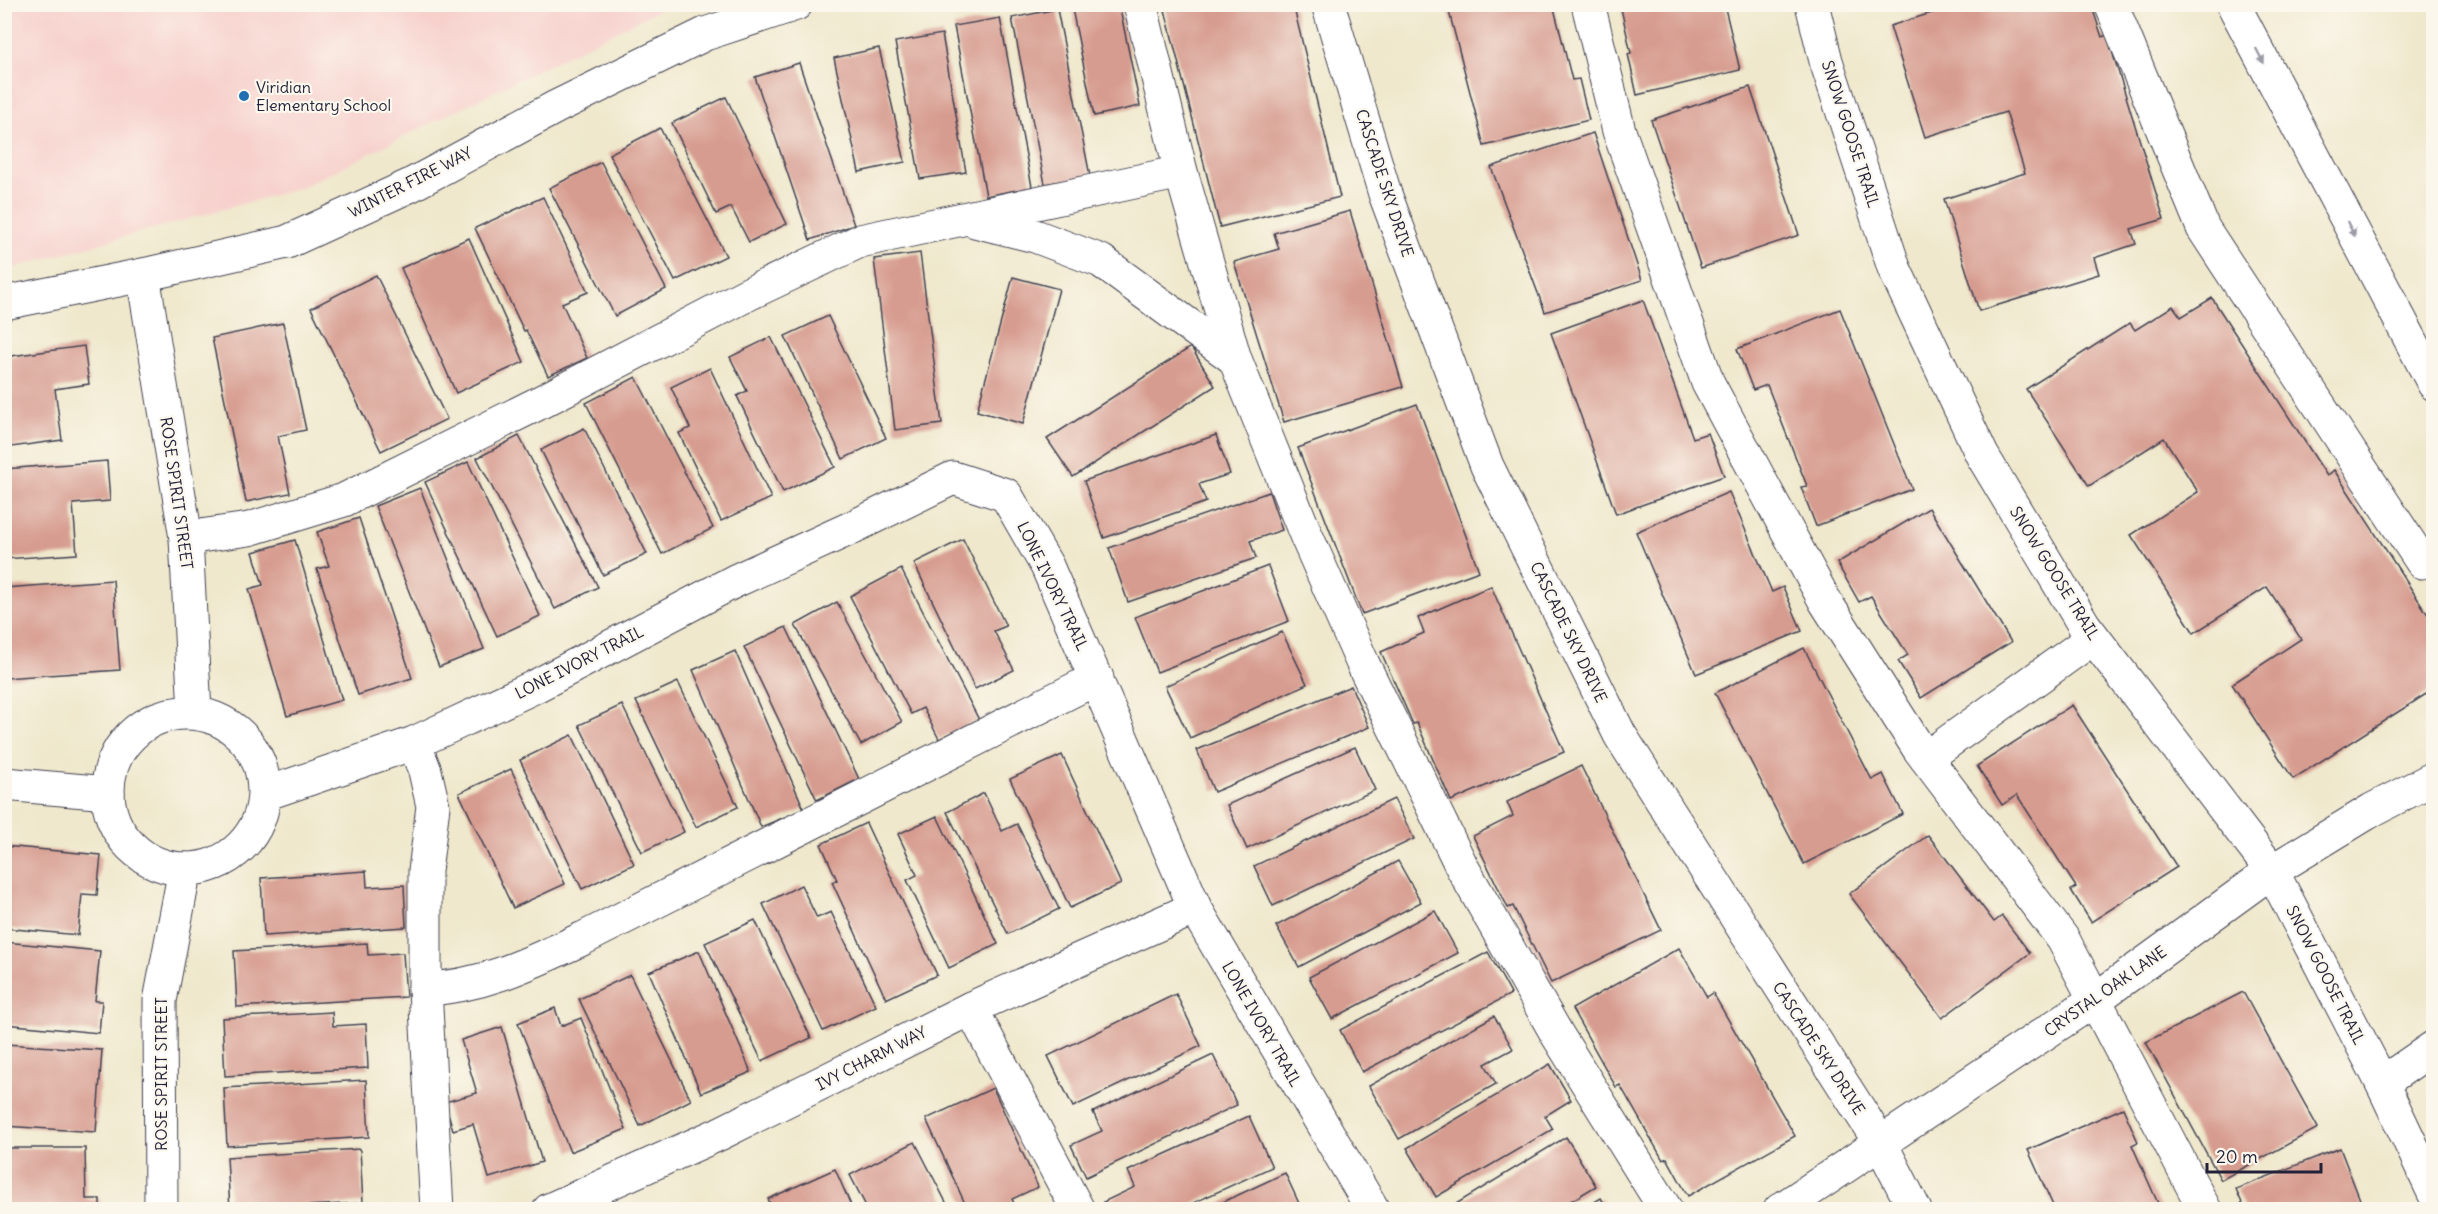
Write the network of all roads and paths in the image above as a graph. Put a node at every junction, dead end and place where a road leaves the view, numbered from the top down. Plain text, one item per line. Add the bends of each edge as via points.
1 (796, 4) edge
2 (1140, 4) edge
3 (1328, 4) edge
4 (1588, 4) edge
5 (1812, 4) edge
6 (2111, 4) edge
7 (2233, 4) edge
8 (1181, 172) junction
9 (967, 219) junction
10 (143, 275) junction
11 (4, 303) edge
12 (1235, 358) junction
13 (2433, 384) edge
14 (186, 538) junction
15 (2430, 565) edge
16 (2093, 638) junction
17 (1097, 678) junction
18 (195, 713) junction
19 (414, 743) junction
20 (1926, 758) junction
21 (2433, 778) edge
22 (4, 784) edge
23 (108, 793) junction
24 (265, 794) junction
25 (184, 869) junction
26 (2272, 871) junction
27 (1195, 908) junction
28 (425, 989) junction
29 (2096, 999) junction
30 (971, 1008) junction
31 (2433, 1047) edge
32 (2382, 1083) junction
33 (1881, 1144) junction
34 (2433, 1193) edge
35 (161, 1209) edge
36 (437, 1209) edge
37 (549, 1209) edge
38 (1078, 1209) edge
39 (1373, 1209) edge
40 (1666, 1209) edge
41 (1780, 1209) edge
42 (1915, 1209) edge
43 (2205, 1209) edge

1 - 10 street, WINTER FIRE WAY via 705,34 556,106 411,185 287,242
2 - 8 street
3 - 33 street, CASCADE SKY DRIVE via 1385,194 1487,466 1620,735
4 - 20 street via 1619,131 1708,383 1825,601
5 - 16 street, SNOW GOOSE TRAIL via 1826,61 1894,267 1982,455
6 - 15 street via 2204,228
7 -> 13 street
8 - 9 street
8 - 12 street
9 - 12 street via 1035,236 1101,261
9 - 14 street via 860,241 344,500 249,529
10 - 11 street, WINTER FIRE WAY
10 - 14 street, ROSE SPIRIT STREET
12 - 40 street via 1362,664 1462,867 1558,1036
14 - 18 street, ROSE SPIRIT STREET
16 - 20 street
16 - 26 street, SNOW GOOSE TRAIL
17 - 19 street, LONE IVORY TRAIL via 1047,566 1006,495 953,478 735,581 534,687
17 - 27 street, LONE IVORY TRAIL
17 - 28 street via 584,938 501,976 449,988
18 - 23 street via 168,715 144,725 124,743 111,766
18 - 24 street via 223,722 246,740 261,765
19 - 24 street, LONE IVORY TRAIL
19 - 28 street via 433,806 425,871
20 - 29 street via 2063,939
21 - 26 street, CRYSTAL OAK LANE
22 - 23 street
23 - 25 street via 114,822 130,847 155,863
24 - 25 street via 260,818 249,839 231,856 209,866
25 - 35 street, ROSE SPIRIT STREET via 160,1001
26 - 29 street, CRYSTAL OAK LANE
26 - 32 street, SNOW GOOSE TRAIL
27 - 30 street, IVY CHARM WAY
27 - 39 street, LONE IVORY TRAIL
28 - 36 street
29 - 33 street, CRYSTAL OAK LANE
29 - 43 street
30 - 37 street, IVY CHARM WAY via 719,1134
30 - 38 street
31 - 32 street
32 - 34 street, SNOW GOOSE TRAIL
33 - 41 street, CRYSTAL OAK LANE
33 - 42 street, CASCADE SKY DRIVE

